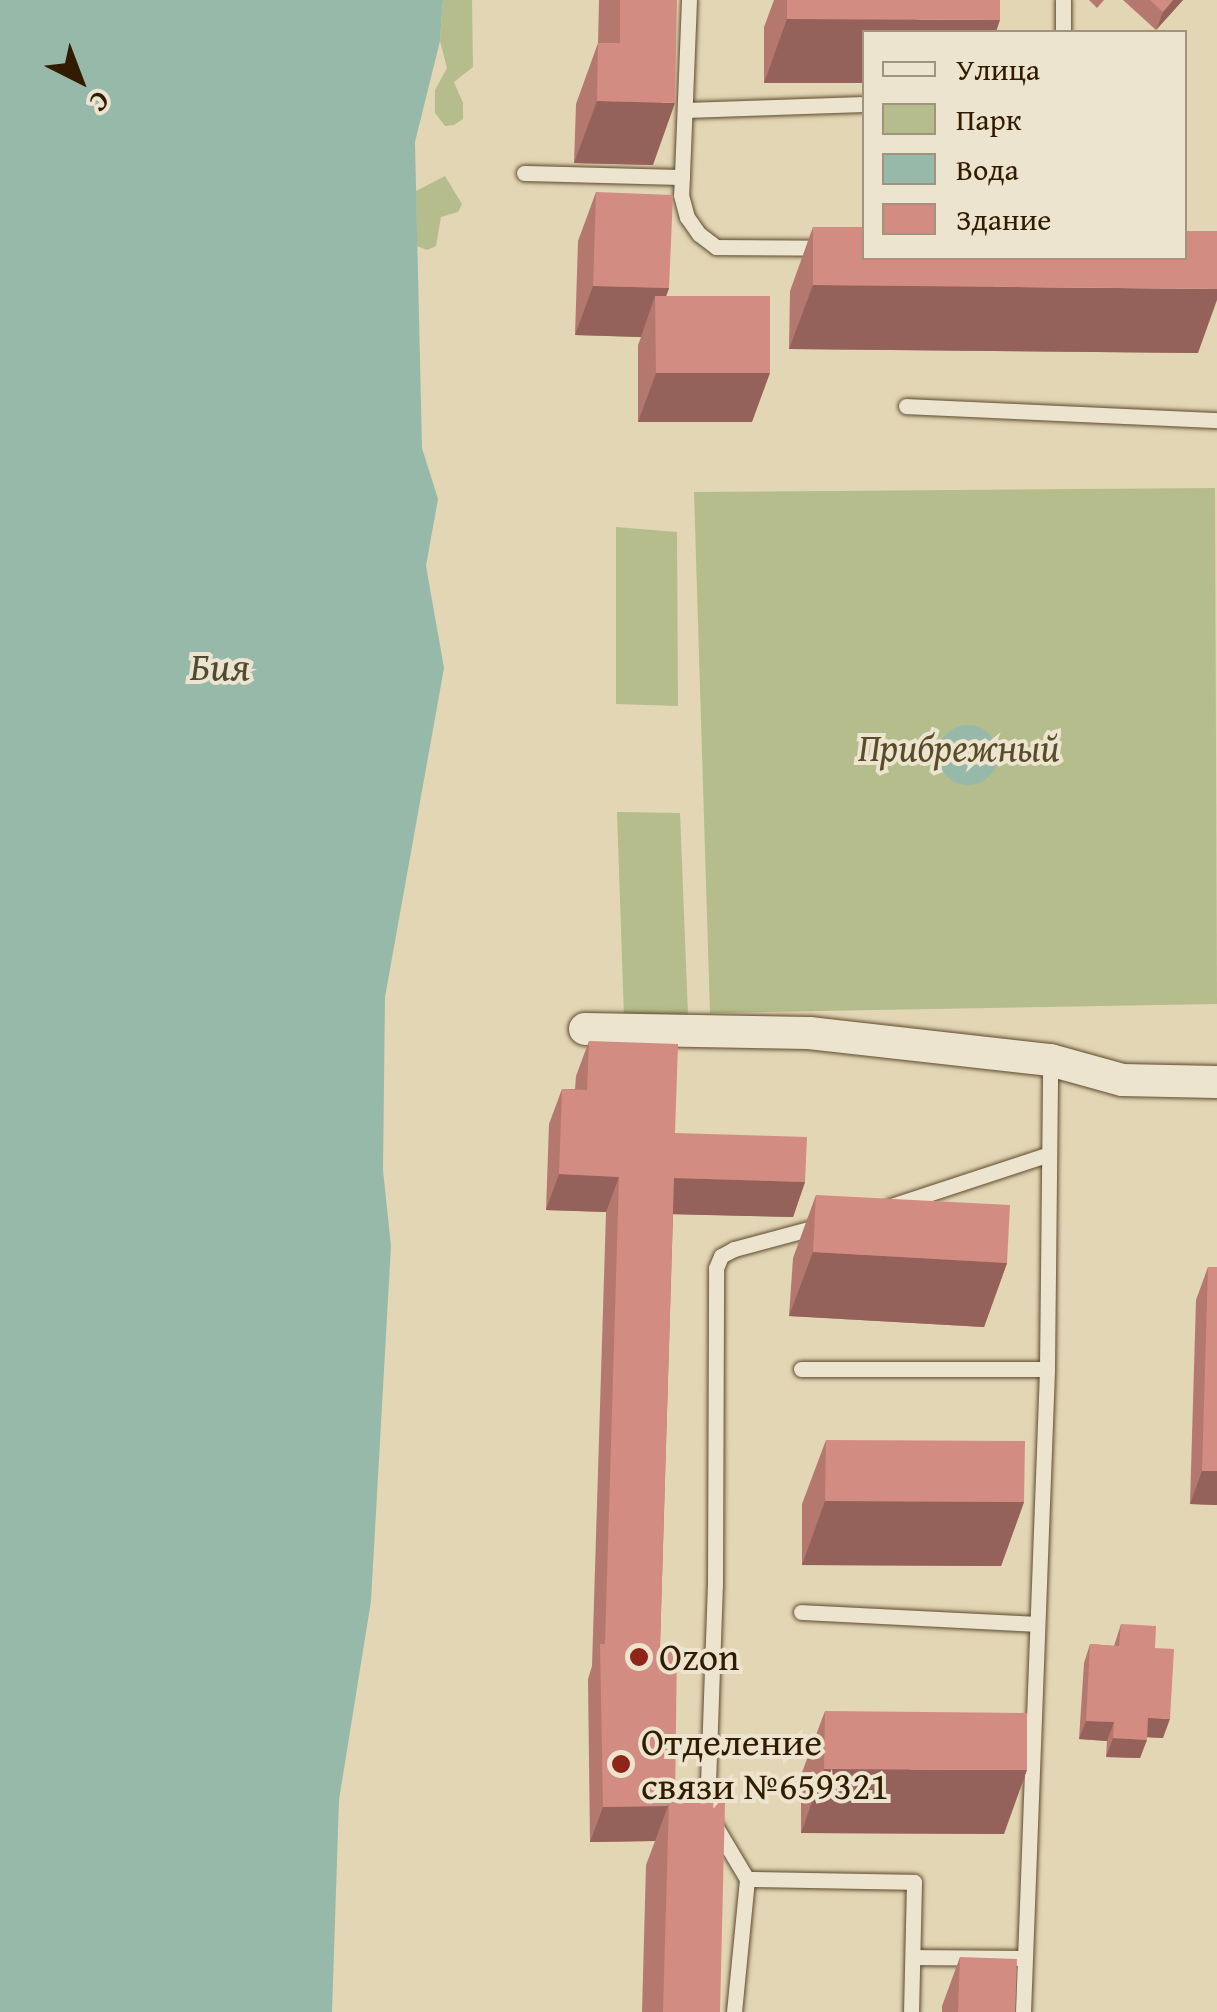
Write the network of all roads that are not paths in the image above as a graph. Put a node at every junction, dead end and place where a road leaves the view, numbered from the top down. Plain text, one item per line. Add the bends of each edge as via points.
1 (689, 0) edge
2 (1063, 0) edge
3 (1064, 30) edge
4 (862, 104) edge
5 (684, 110) junction
6 (524, 174) dead end
7 (682, 177) junction
8 (862, 248) edge
9 (906, 406) dead end
10 (1217, 420) edge
11 (584, 1029) dead end
12 (1050, 1060) junction
13 (1217, 1082) edge
14 (1048, 1154) junction
15 (871, 1212) edge
16 (836, 1221) edge
17 (1047, 1369) junction
18 (800, 1370) dead end
19 (800, 1612) dead end
20 (1036, 1624) junction
21 (747, 1880) junction
22 (913, 1957) junction
23 (1024, 1958) junction
24 (734, 2012) edge
25 (911, 2012) edge
26 (1023, 2012) edge

1 - 5 lane
2 - 3 lane
4 - 5 lane
5 - 7 lane
6 - 7 lane
7 - 8 lane via 687,216 716,247
9 - 10 lane
11 - 12 street via 809,1033
12 - 13 street via 1122,1080
12 - 14 lane
14 - 15 lane
14 - 17 lane
16 - 21 lane via 734,1249 716,1268 707,1812
17 - 18 lane
17 - 20 lane
19 - 20 lane
20 - 23 lane
21 - 22 lane via 914,1882
21 - 24 lane
22 - 23 lane
22 - 25 lane
23 - 26 lane

